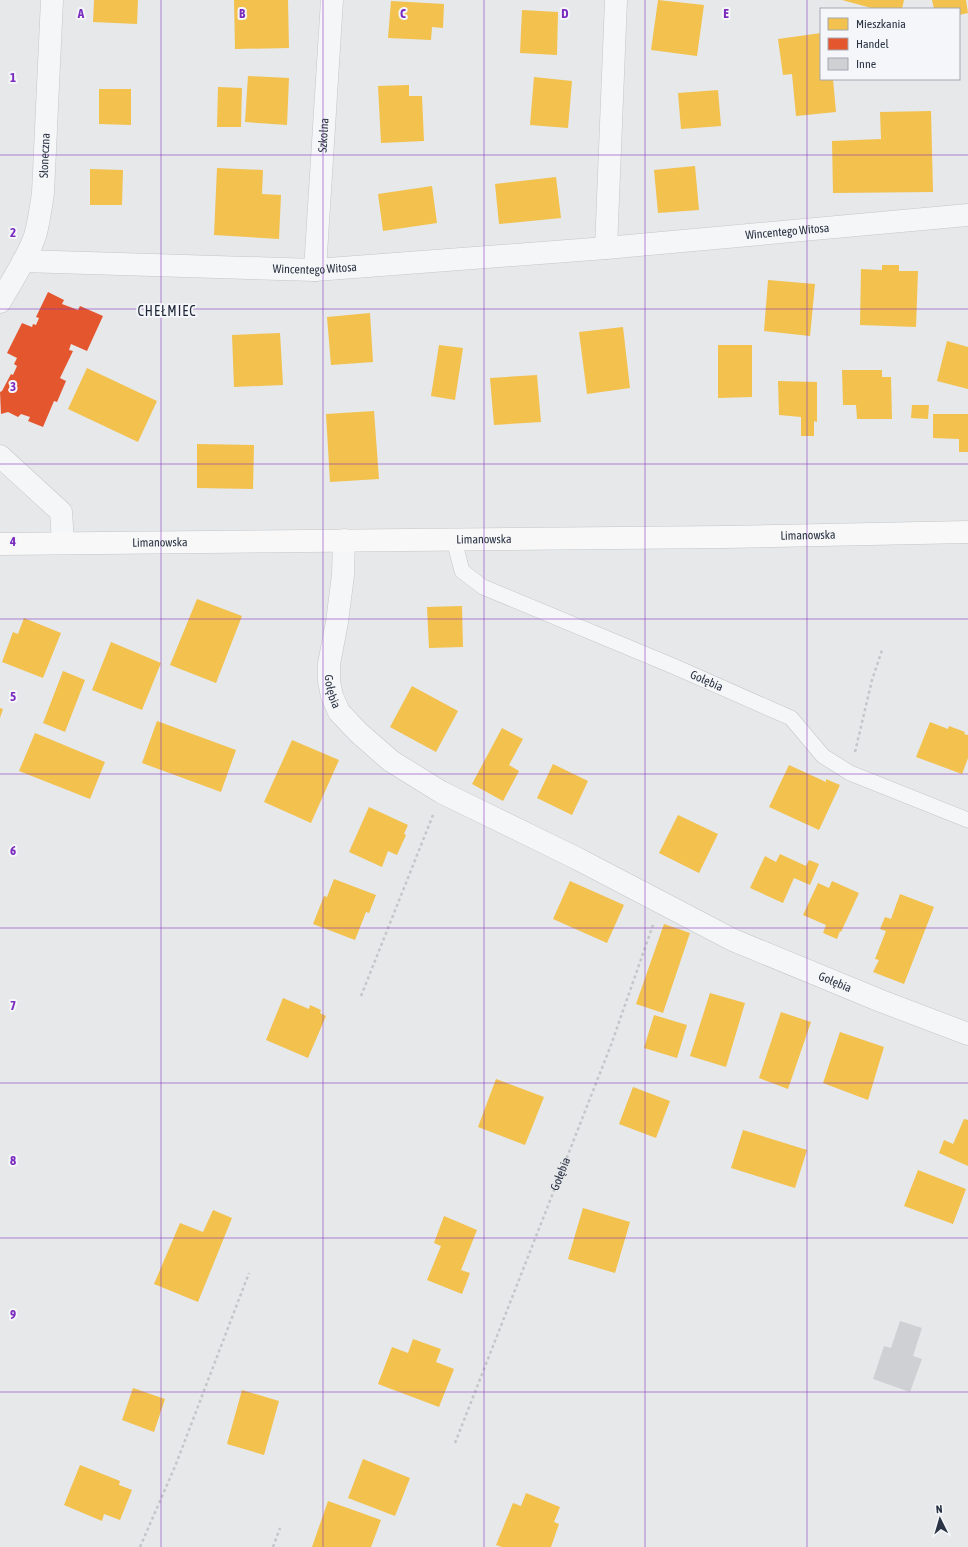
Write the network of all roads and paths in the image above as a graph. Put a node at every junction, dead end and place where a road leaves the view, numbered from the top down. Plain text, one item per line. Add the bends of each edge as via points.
1 (52, 0) edge
2 (332, 0) edge
3 (616, 0) edge
4 (968, 215) edge
5 (606, 248) junction
6 (23, 261) junction
7 (315, 270) junction
8 (0, 302) edge
9 (0, 456) edge
10 (968, 532) edge
11 (344, 540) junction
12 (454, 540) junction
13 (63, 542) junction
14 (0, 544) edge
15 (882, 650) dead end
16 (850, 773) junction
17 (442, 792) junction
18 (968, 820) edge
19 (661, 902) junction
20 (361, 996) dead end
21 (968, 1034) edge
22 (249, 1273) dead end
23 (455, 1443) dead end
24 (280, 1528) dead end
25 (140, 1547) edge
26 (273, 1547) edge

1 - 6 street, Słoneczna via 43,193 35,236
2 - 7 street, Szkolna
3 - 5 street
4 - 5 street, Wincentego Witosa
5 - 7 street, Wincentego Witosa
6 - 7 street, Wincentego Witosa
6 - 8 street, Słoneczna
9 - 13 street via 61,512
10 - 12 main road, Limanowska
11 - 12 main road, Limanowska
11 - 13 main road, Limanowska
11 - 17 street, Gołębia via 343,575 329,664 332,696 339,712 390,761
12 - 16 lane, Gołębia via 462,571 483,587 791,718 823,756
13 - 14 main road, Limanowska
15 - 16 path via 872,680
16 - 18 lane, Gołębia
17 - 19 street, Gołębia
17 - 20 path
19 - 21 street, Gołębia via 733,940
19 - 23 path, Gołębia via 599,1075
22 - 25 path via 176,1464
24 - 26 path

